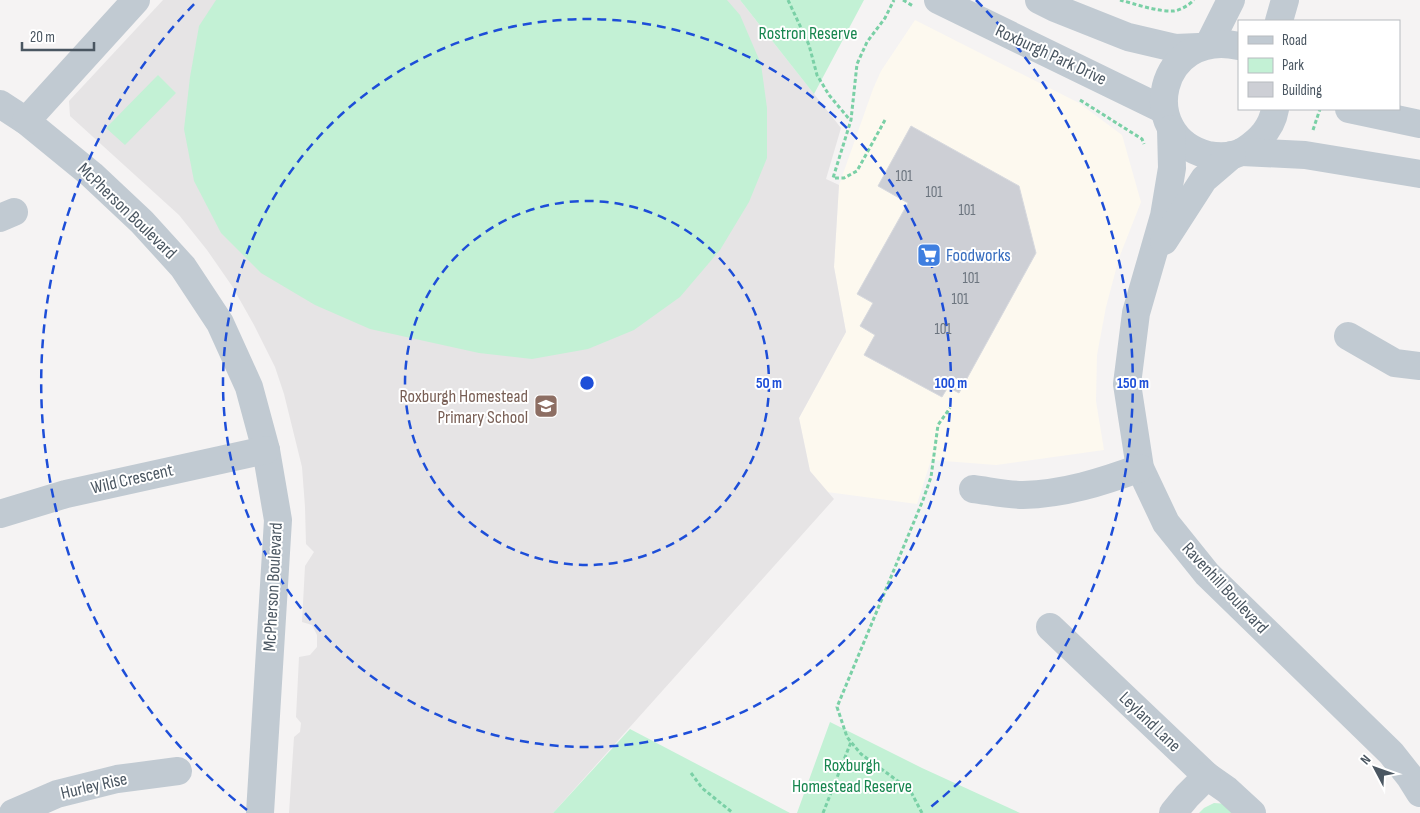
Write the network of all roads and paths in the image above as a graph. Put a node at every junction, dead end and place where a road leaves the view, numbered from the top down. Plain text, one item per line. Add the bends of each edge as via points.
1 (136, 0) edge
2 (788, 0) edge
3 (894, 0) edge
4 (903, 0) edge
5 (1039, 0) edge
6 (1120, 0) edge
7 (1194, 0) edge
8 (1231, 0) edge
9 (1285, 0) edge
10 (927, 4) edge
11 (1279, 20) edge
12 (1204, 46) junction
13 (1238, 46) edge
14 (1078, 99) dead end
15 (0, 104) edge
16 (1420, 104) edge
17 (1275, 110) edge
18 (1353, 110) edge
19 (851, 120) junction
20 (885, 120) dead end
21 (1168, 120) junction
22 (1393, 120) junction
23 (26, 121) junction
24 (1420, 124) edge
25 (1146, 147) dead end
26 (1237, 153) junction
27 (1420, 174) edge
28 (1149, 265) junction
29 (1348, 336) dead end
30 (1420, 366) edge
31 (950, 408) dead end
32 (266, 450) junction
33 (1140, 468) junction
34 (973, 489) dead end
35 (0, 514) edge
36 (1050, 628) dead end
37 (851, 742) junction
38 (1390, 753) junction
39 (178, 771) dead end
40 (1420, 772) edge
41 (690, 773) dead end
42 (1207, 776) junction
43 (1420, 793) edge
44 (13, 813) edge
45 (260, 813) edge
46 (733, 813) edge
47 (823, 813) edge
48 (922, 813) edge
49 (1173, 813) edge
50 (1252, 813) edge

1 - 23 street
2 - 19 path via 809,45 817,75
3 - 19 path via 857,64
4 - 10 path via 910,4
5 - 12 street via 1128,37 1175,48
6 - 7 path via 1174,11
8 - 12 street
9 - 11 street
10 - 21 street, Roxburgh Park Drive
12 - 13 street via 1225,43
12 - 21 street, Ravenhill Boulevard via 1183,57 1171,72 1164,91
14 - 25 path via 1142,139
15 - 23 street, McPherson Boulevard
16 - 22 street
17 - 26 street, Ravenhill Boulevard via 1261,139
18 - 22 street
19 - 20 path via 833,178 844,178 857,171
21 - 26 street, Roxburgh Park Drive via 1183,142 1197,152 1215,156
21 - 28 street, Ravenhill Boulevard via 1172,168 1164,216
22 - 24 street
23 - 32 street, McPherson Boulevard via 92,175 183,266 224,331 249,387
26 - 27 street via 1305,155
26 - 28 street, Ravenhill Boulevard via 1204,179
28 - 33 street, Ravenhill Boulevard via 1136,312 1127,384
29 - 30 street via 1395,363
31 - 37 path via 938,425 931,477 923,500 837,706
32 - 35 street, Wild Crescent via 66,494
32 - 45 street, McPherson Boulevard via 278,520
33 - 34 street via 1101,482 1064,490 1022,495
33 - 38 street, Ravenhill Boulevard via 1166,523 1207,574
36 - 42 street, Leyland Lane
37 - 47 path
37 - 48 path via 861,754 910,790
38 - 40 street, Ravenhill Boulevard
38 - 43 street, Ravenhill Boulevard
39 - 44 street, Hurley Rise via 100,783 57,794
41 - 46 path via 702,788
42 - 49 street
42 - 50 street, Leyland Lane

